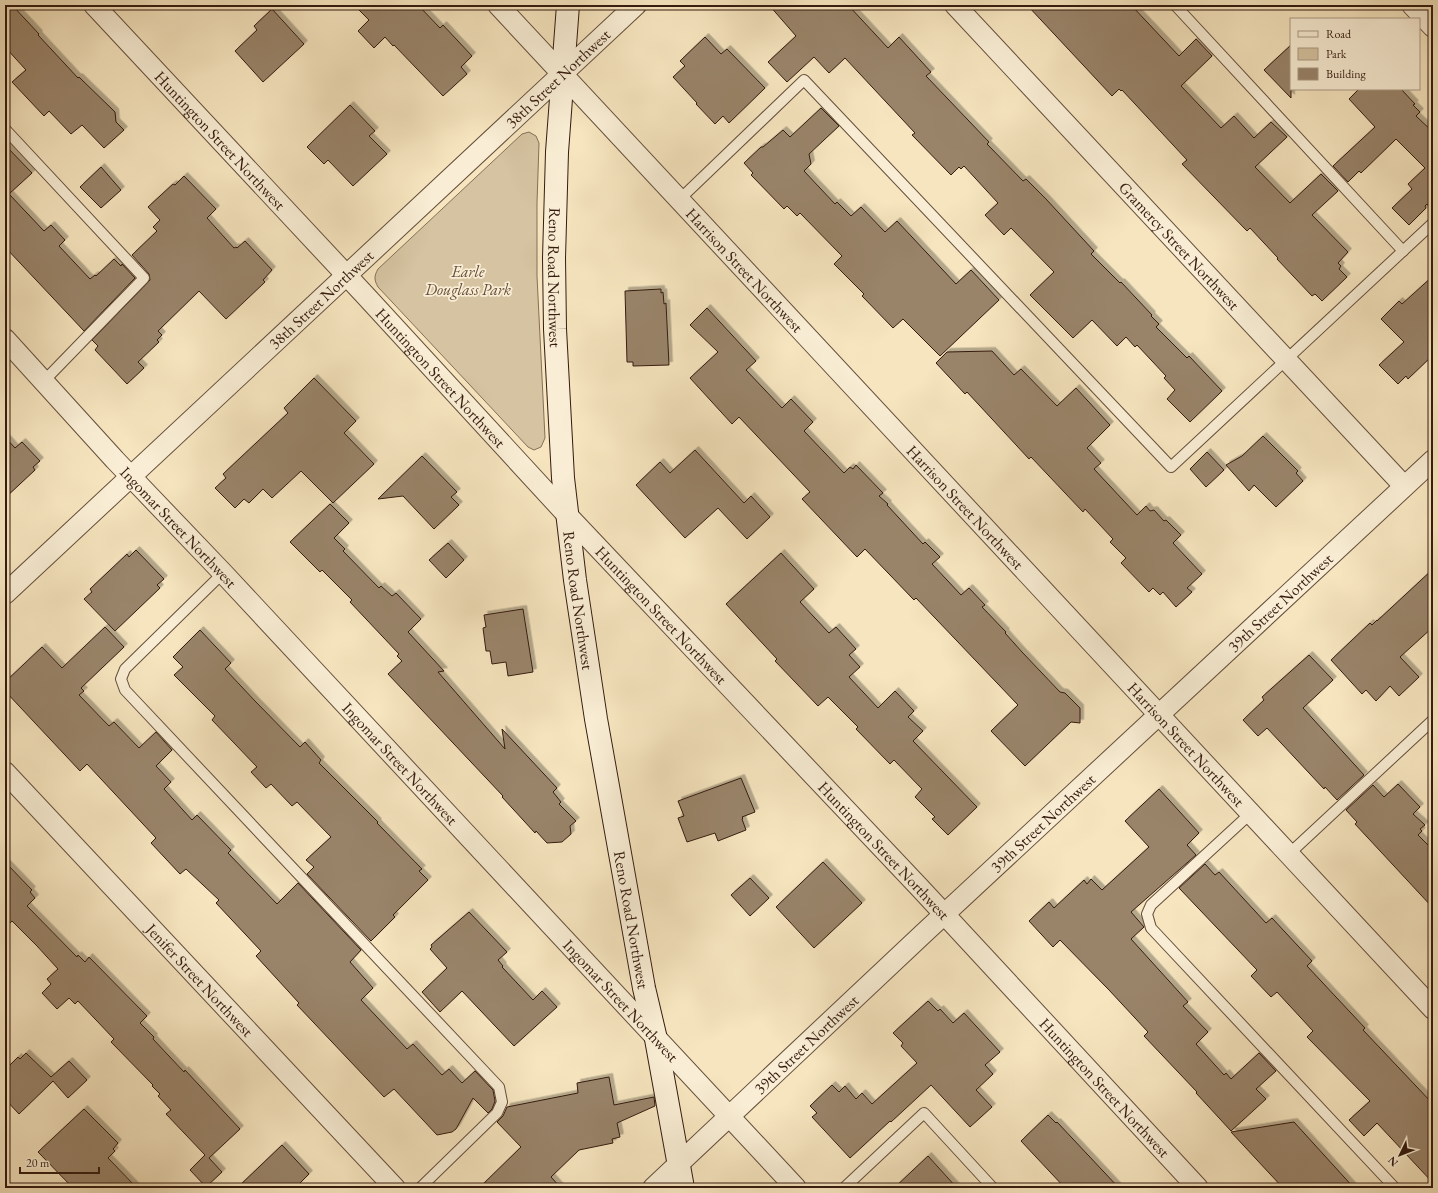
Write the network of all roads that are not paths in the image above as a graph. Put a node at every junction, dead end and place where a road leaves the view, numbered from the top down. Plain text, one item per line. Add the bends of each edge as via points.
1 (94, 5) edge
2 (498, 5) edge
3 (568, 5) edge
4 (636, 5) edge
5 (954, 5) edge
6 (1175, 5) edge
7 (1412, 5) edge
8 (1433, 27) edge
9 (562, 74) junction
10 (5, 129) edge
11 (679, 200) junction
12 (1433, 223) edge
13 (1403, 251) junction
14 (347, 276) junction
15 (5, 339) edge
16 (1287, 360) junction
17 (44, 381) junction
18 (1433, 460) edge
19 (132, 477) junction
20 (1404, 486) junction
21 (569, 517) junction
22 (223, 573) junction
23 (5, 594) edge
24 (1159, 714) junction
25 (1433, 720) edge
26 (5, 772) edge
27 (1251, 813) junction
28 (1289, 854) junction
29 (944, 914) junction
30 (1433, 1009) edge
31 (656, 1039) junction
32 (729, 1116) junction
33 (678, 1164) junction
34 (395, 1188) edge
35 (420, 1188) edge
36 (653, 1188) edge
37 (683, 1188) edge
38 (796, 1188) edge
39 (844, 1188) edge
40 (993, 1188) edge
41 (1198, 1188) edge
42 (1395, 1188) edge

1 - 14 street, Huntington Street Northwest
2 - 9 street, Harrison Street Northwest
3 - 9 main road, Reno Road Northwest
4 - 9 street, 38th Street Northwest
5 - 16 street, Gramercy Street Northwest
6 - 13 lane
7 - 8 street
9 - 11 street, Harrison Street Northwest
9 - 14 street, 38th Street Northwest
9 - 21 main road, Reno Road Northwest via 554,266 563,478
10 - 17 lane via 144,278
11 - 16 lane via 804,80 1172,467
11 - 24 street, Harrison Street Northwest
12 - 13 lane
13 - 16 lane
14 - 19 street, 38th Street Northwest
14 - 21 street, Huntington Street Northwest
15 - 17 street, Ingomar Street Northwest
16 - 20 street, Gramercy Street Northwest
17 - 19 street, Ingomar Street Northwest
18 - 20 street, 39th Street Northwest
19 - 22 street, Ingomar Street Northwest
19 - 23 street, 38th Street Northwest
20 - 24 street, 39th Street Northwest
21 - 29 street, Huntington Street Northwest
21 - 31 main road, Reno Road Northwest via 575,580 596,719 644,988
22 - 31 street, Ingomar Street Northwest
22 - 35 lane via 125,669 121,679 125,690 499,1087 502,1102 497,1114
24 - 27 street, Harrison Street Northwest
24 - 29 street, 39th Street Northwest
25 - 28 lane
26 - 34 street, Jenifer Street Northwest
27 - 28 street, Harrison Street Northwest
27 - 42 lane via 1151,905 1147,914 1151,928
28 - 30 street, Harrison Street Northwest
29 - 32 street, 39th Street Northwest
29 - 41 street, Huntington Street Northwest
31 - 32 street, Ingomar Street Northwest
31 - 33 main road, Reno Road Northwest
32 - 33 street, 39th Street Northwest
32 - 38 street, Ingomar Street Northwest
33 - 36 street, 39th Street Northwest
33 - 37 main road, Reno Road Northwest
39 - 40 lane via 924,1113

